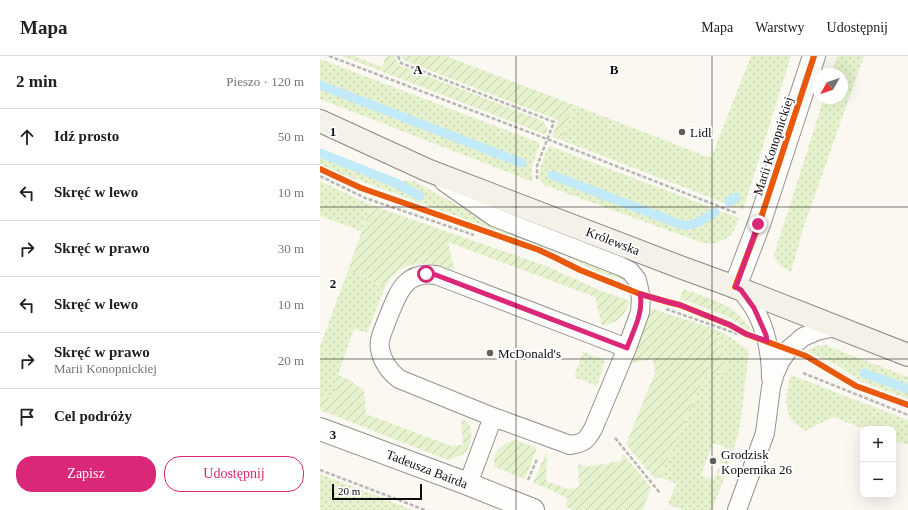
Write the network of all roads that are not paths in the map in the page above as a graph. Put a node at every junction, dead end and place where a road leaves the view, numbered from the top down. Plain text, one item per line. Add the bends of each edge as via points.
1 (814, 56) edge
2 (320, 121) edge
3 (426, 170) junction
4 (738, 288) junction
5 (835, 327) junction
6 (627, 348) junction
7 (908, 355) edge
8 (771, 387) junction
9 (493, 417) junction
10 (320, 429) edge
11 (468, 484) junction
12 (533, 510) edge
13 (737, 510) edge

1 - 4 street, Marii Konopnickiej
2 - 3 main road, Królewska
3 - 4 main road, Królewska
3 - 6 lane via 494,217 630,271 637,280 640,312
4 - 5 main road, Królewska
4 - 8 lane via 754,308 766,335 771,362
5 - 7 main road, Królewska
5 - 8 lane via 803,337 789,349 780,360
6 - 9 lane via 593,429 588,438 579,444 570,445
6 - 9 lane via 436,275 426,274 408,281 400,290 379,342 386,366 399,379
8 - 13 lane via 765,433
9 - 11 lane
10 - 11 street, Tadeusza Bairda
11 - 12 street, Tadeusza Bairda

